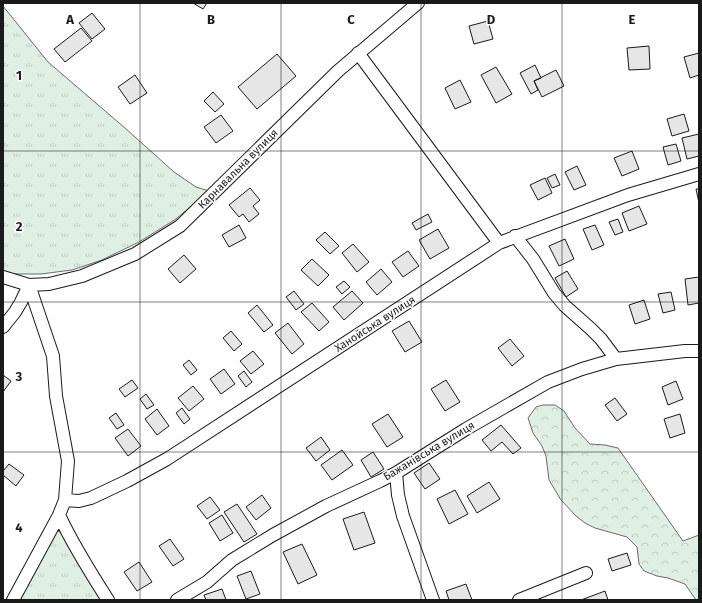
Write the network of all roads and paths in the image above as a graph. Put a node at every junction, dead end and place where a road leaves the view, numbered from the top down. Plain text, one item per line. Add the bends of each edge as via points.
1 (418, 3) edge
2 (358, 53) junction
3 (699, 174) edge
4 (515, 236) junction
5 (499, 243) junction
6 (3, 278) edge
7 (29, 285) junction
8 (3, 327) edge
9 (699, 351) edge
10 (616, 359) junction
11 (396, 473) junction
12 (65, 500) junction
13 (59, 515) junction
14 (586, 573) dead end
15 (13, 600) edge
16 (108, 600) edge
17 (177, 600) edge
18 (433, 600) edge
19 (519, 600) edge

1 - 2 street, Карнавальна вулиця
2 - 5 street
2 - 7 street, Карнавальна вулиця via 180,226 135,254 82,276 49,284
3 - 4 street, Ханойська вулиця via 628,195
4 - 5 street, Ханойська вулиця
4 - 10 street via 554,293 601,339
5 - 12 street, Ханойська вулиця via 167,459 91,498
6 - 7 street, Карнавальна вулиця
7 - 8 street via 15,312
7 - 12 street via 53,356 56,396 68,461
9 - 10 street, Бажанівська вулиця
10 - 11 street, Бажанівська вулиця via 548,382
11 - 17 street, Бажанівська вулиця via 326,506 273,535 232,560 206,582
11 - 18 street via 403,516
12 - 13 street
13 - 15 street
13 - 16 street via 86,566
14 - 19 street

